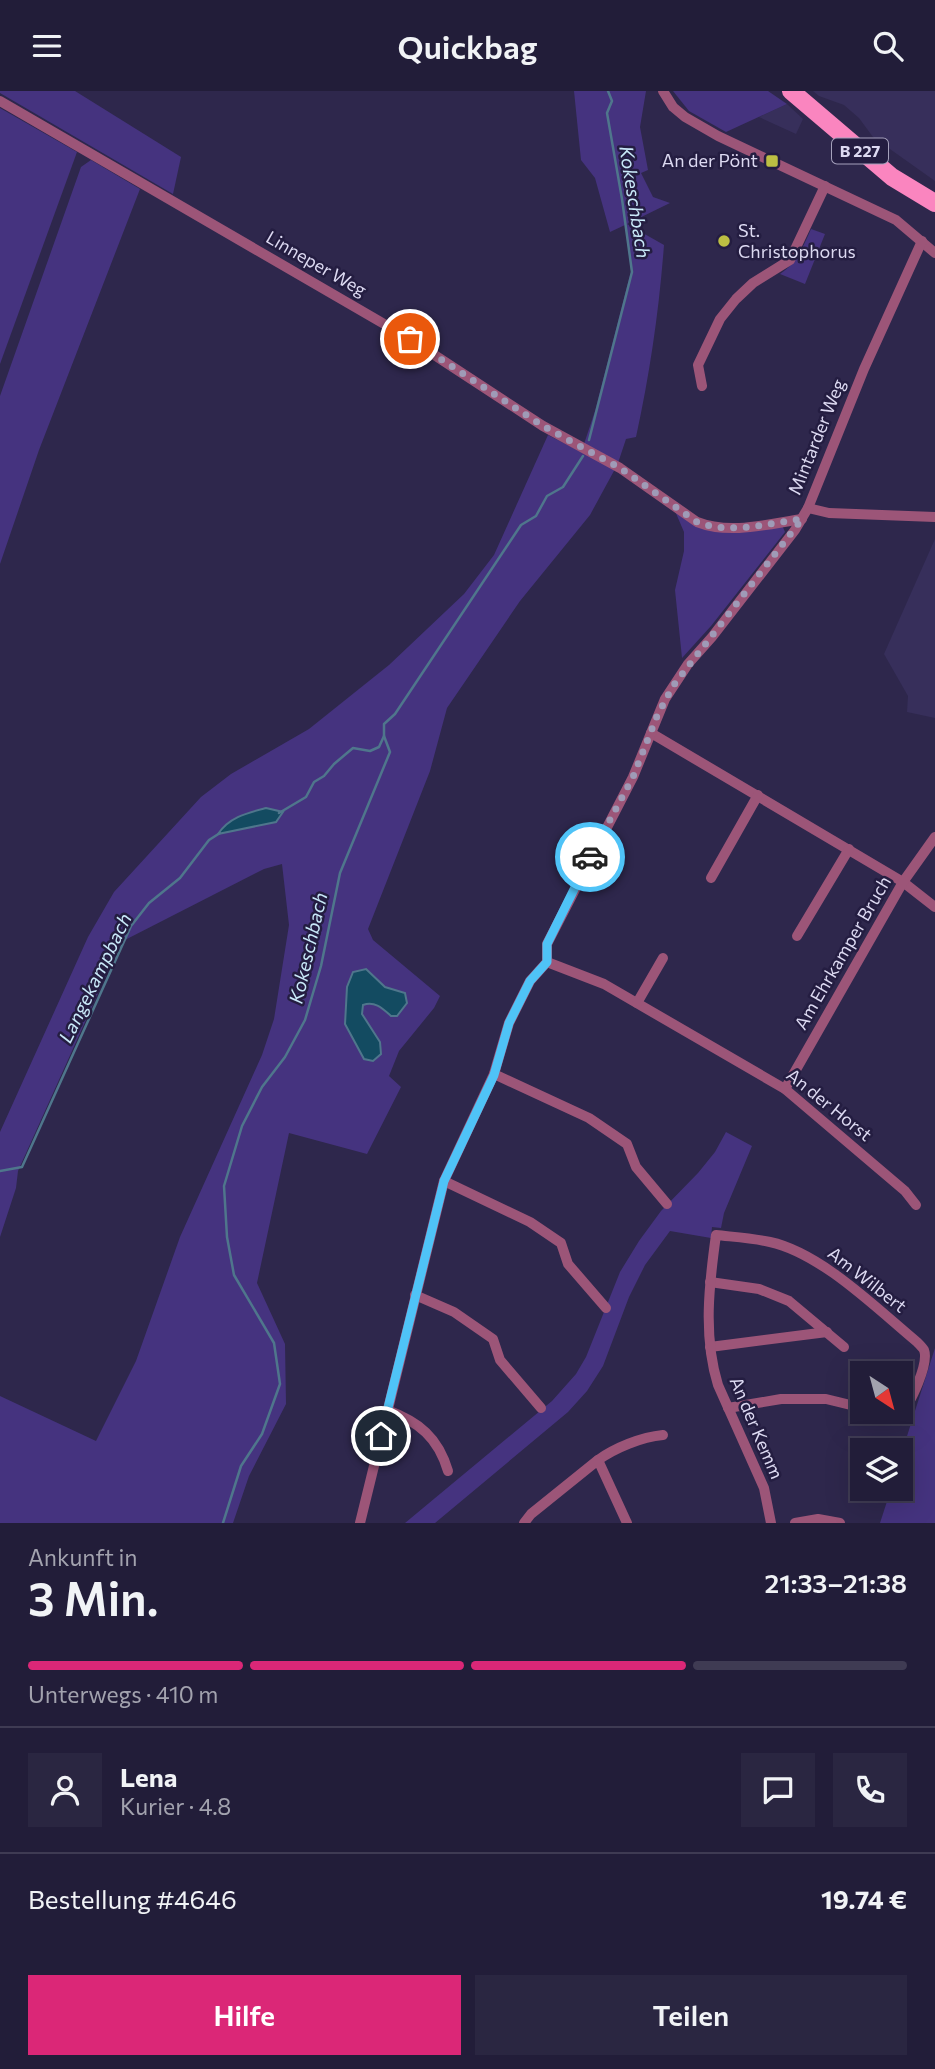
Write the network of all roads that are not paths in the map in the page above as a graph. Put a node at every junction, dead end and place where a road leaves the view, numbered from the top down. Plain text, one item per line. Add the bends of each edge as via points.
1 (663, 91) edge
2 (791, 91) edge
3 (0, 101) edge
4 (825, 186) junction
5 (935, 202) edge
6 (922, 241) junction
7 (935, 253) edge
8 (702, 386) dead end
9 (808, 508) junction
10 (935, 517) edge
11 (802, 519) junction
12 (651, 733) junction
13 (758, 795) junction
14 (935, 837) edge
15 (849, 849) junction
16 (711, 878) dead end
17 (903, 882) junction
18 (935, 907) edge
19 (797, 936) dead end
20 (663, 958) dead end
21 (547, 962) junction
22 (637, 1003) junction
23 (494, 1075) junction
24 (785, 1089) junction
25 (444, 1181) junction
26 (667, 1204) dead end
27 (916, 1205) dead end
28 (716, 1235) joint
29 (710, 1282) junction
30 (415, 1295) junction
31 (606, 1307) dead end
32 (827, 1332) junction
33 (710, 1347) junction
34 (844, 1347) dead end
35 (914, 1394) edge
36 (850, 1404) edge
37 (541, 1408) dead end
38 (728, 1408) junction
39 (387, 1410) junction
40 (663, 1435) dead end
41 (598, 1460) junction
42 (448, 1471) dead end
43 (360, 1523) edge
44 (524, 1523) edge
45 (627, 1523) edge
46 (771, 1523) edge
47 (795, 1523) edge
48 (840, 1523) edge

1 - 4 street via 685,117
2 - 5 main road, B 227 via 892,177
3 - 11 street, Linneper Weg via 410,339 543,426 620,468 697,522 727,529
4 - 6 street via 896,221
4 - 8 street via 790,260 753,283 720,319 698,365
6 - 7 street
6 - 9 street, Mintarder Weg
9 - 10 street
9 - 11 street, Mintarder Weg
11 - 12 street, Mintarder Weg via 681,674
12 - 13 street
12 - 21 street, Mintarder Weg via 547,944
13 - 15 street
13 - 16 street
14 - 17 street, Am Ehrkamper Bruch
15 - 17 street
15 - 19 street
17 - 18 street
17 - 24 street, Am Ehrkamper Bruch
20 - 22 street
21 - 22 street, An der Horst via 585,975
21 - 23 street, Mintarder Weg via 530,981 509,1023
22 - 24 street, An der Horst
23 - 25 street, Mintarder Weg
23 - 26 street via 589,1118 627,1144 636,1167
24 - 27 street, An der Horst
25 - 30 street, Mintarder Weg
25 - 31 street via 530,1222 561,1243 568,1264
28 - 29 street, An der Kemm
28 - 35 street, Am Wilbert via 771,1242 823,1266 924,1349
29 - 32 street via 774,1294
29 - 33 street, An der Kemm
30 - 37 street via 454,1312 493,1339 500,1360
30 - 39 street, Mintarder Weg
32 - 33 street
32 - 34 street
33 - 38 street, An der Kemm
36 - 38 street via 833,1399 781,1399
38 - 46 street, An der Kemm via 764,1488
39 - 42 street via 424,1429 443,1452
39 - 43 street, Mintarder Weg
40 - 41 street via 609,1452
41 - 44 street
41 - 45 street
47 - 48 street via 818,1519

